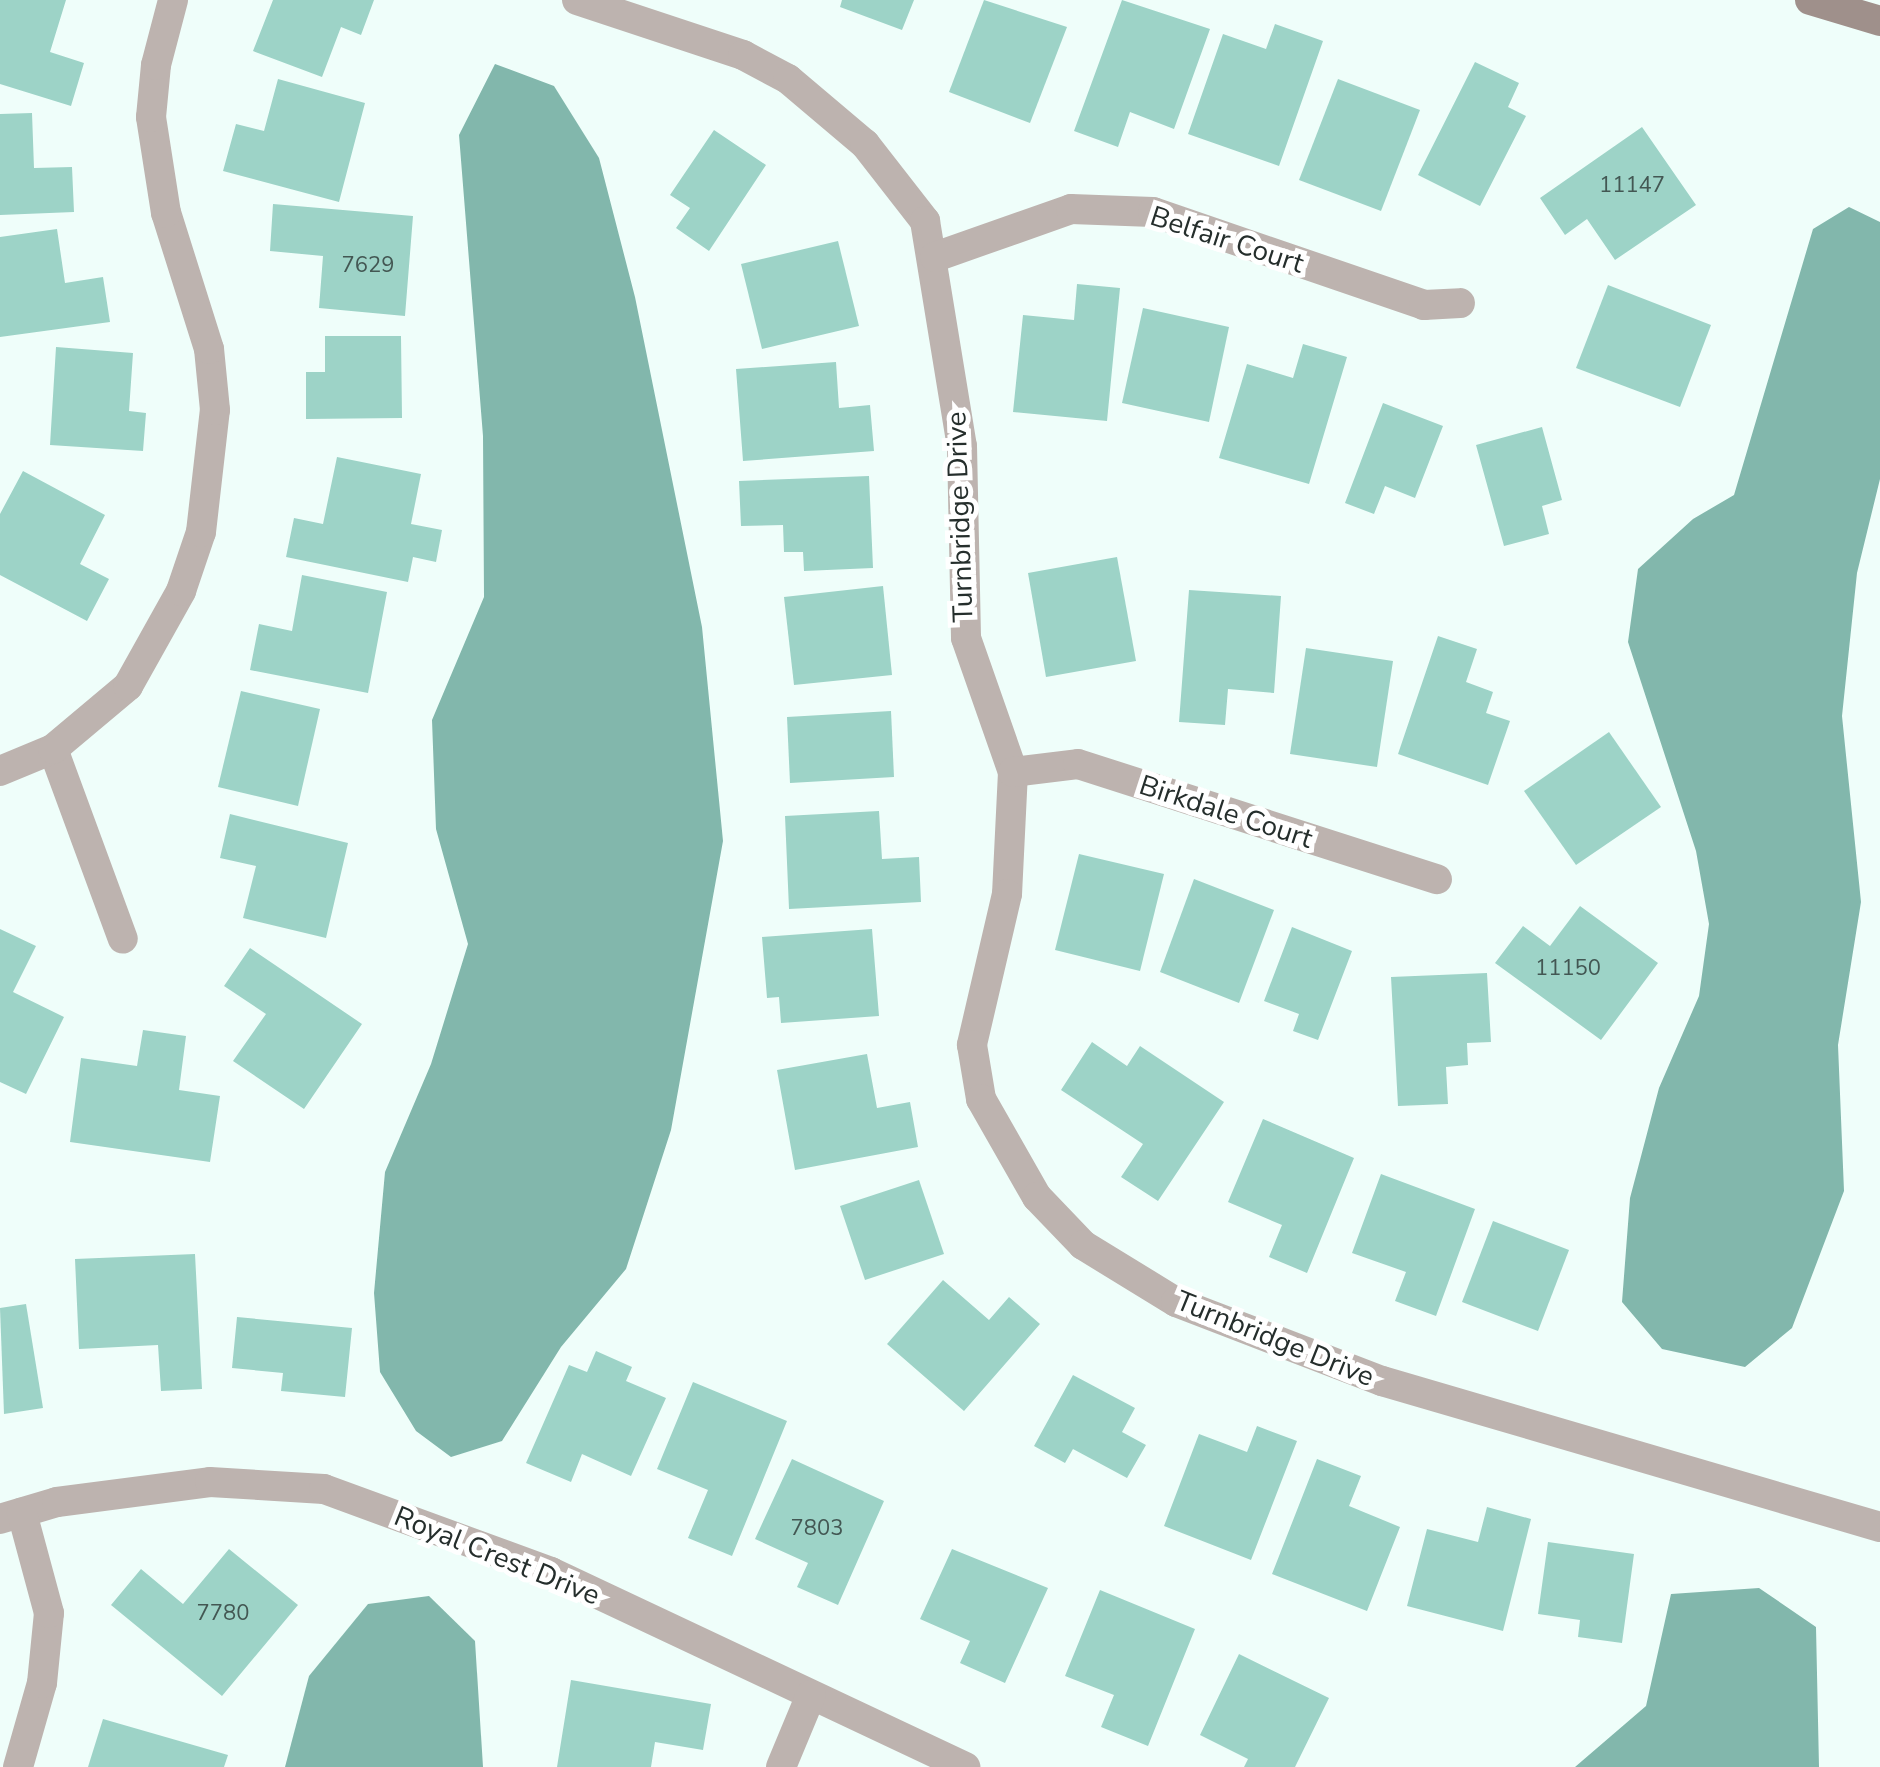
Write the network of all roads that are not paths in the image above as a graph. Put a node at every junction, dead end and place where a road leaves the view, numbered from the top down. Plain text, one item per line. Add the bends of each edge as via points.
1 (174, 0) edge
2 (576, 0) edge
3 (1810, 0) edge
4 (1880, 21) edge
5 (935, 257) junction
6 (1460, 303) dead end
7 (53, 749) junction
8 (0, 771) edge
9 (1013, 772) junction
10 (1437, 879) dead end
11 (123, 939) dead end
12 (11, 1516) edge
13 (1880, 1527) edge
14 (811, 1695) junction
15 (18, 1767) edge
16 (781, 1767) edge
17 (965, 1767) edge

1 - 7 street via 156,65 154,163 209,349 212,472 196,547 153,650 94,722
2 - 5 street, Turnbridge Drive via 743,56 825,105 925,220
3 - 4 street
5 - 6 street, Belfair Court via 1071,210 1154,212 1424,305
5 - 9 street, Turnbridge Drive via 962,446 966,638
7 - 8 street
7 - 11 street
9 - 10 street, Birkdale Court via 1078,764
9 - 13 street, Turnbridge Drive via 1007,894 972,1046 981,1099 1008,1155 1083,1245 1176,1302 1382,1381
12 - 14 street, Royal Crest Drive via 210,1482 324,1489 550,1572
12 - 15 street via 49,1613 42,1682
14 - 16 street
14 - 17 street, Royal Crest Drive

